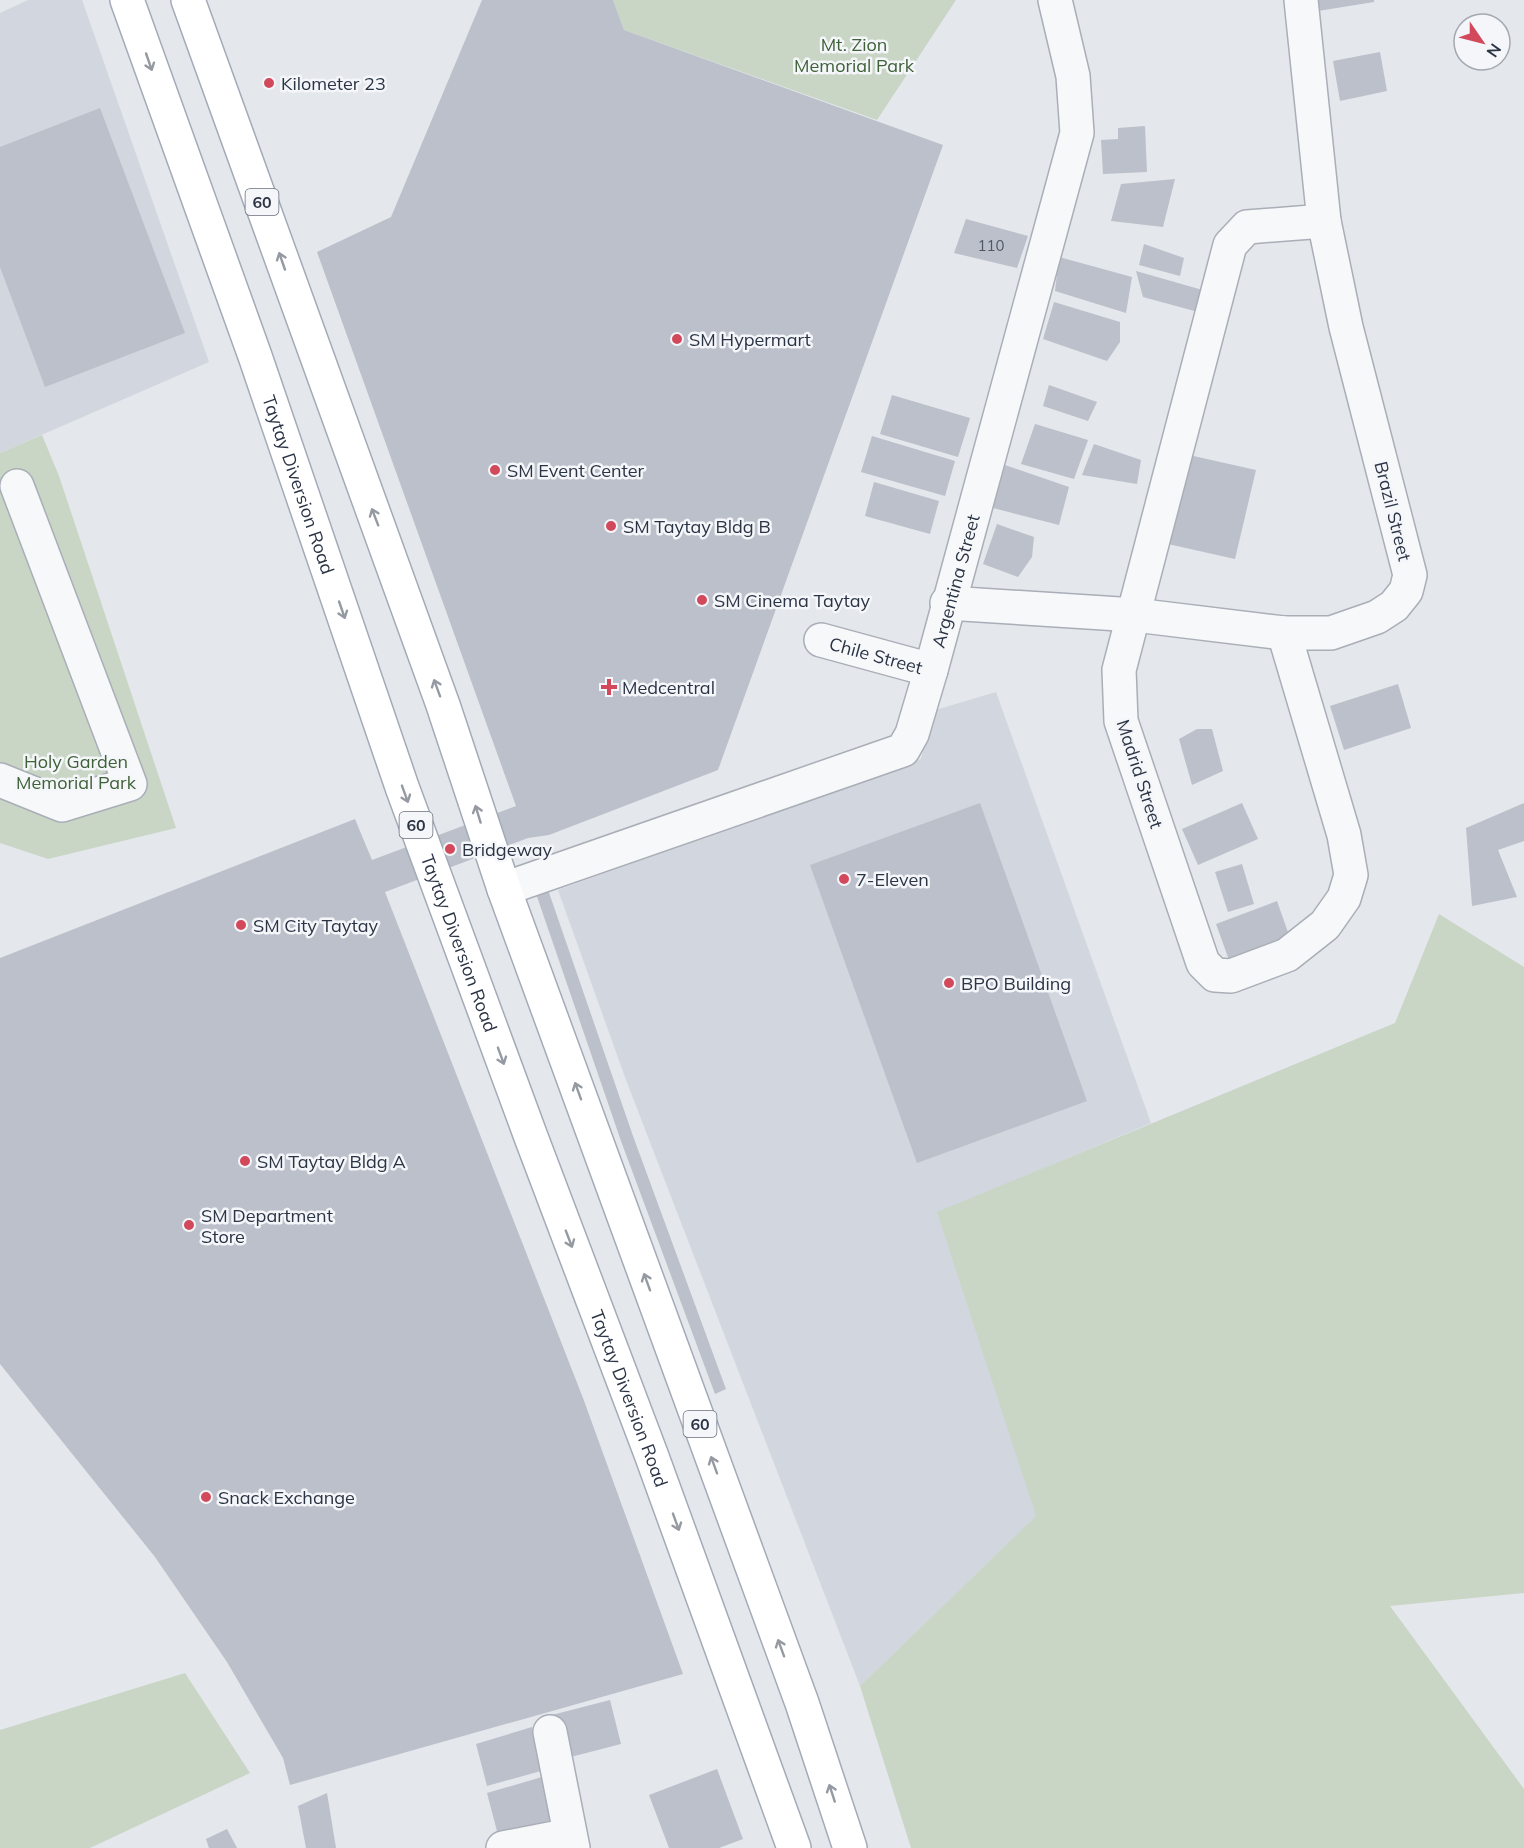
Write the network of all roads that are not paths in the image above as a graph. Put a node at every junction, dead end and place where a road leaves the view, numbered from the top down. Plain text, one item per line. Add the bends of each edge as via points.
1 (127, 0) edge
2 (188, 0) edge
3 (1055, 0) edge
4 (1301, 0) edge
5 (1324, 221) junction
6 (17, 486) dead end
7 (947, 603) junction
8 (1135, 615) junction
9 (1284, 633) junction
10 (821, 640) dead end
11 (931, 670) junction
12 (0, 780) edge
13 (504, 890) junction
14 (550, 1732) dead end
15 (571, 1841) edge
16 (503, 1848) edge
17 (794, 1848) edge
18 (850, 1848) edge

1 -> 17 main road, Taytay Diversion Road / 60 via 255,356 402,786
13 -> 2 main road, 60 via 443,705
3 - 7 street, Argentina Street via 1073,76 1077,133
4 - 5 street, Brazil Street
5 - 8 street, Madrid Street via 1246,227 1230,245
5 - 9 street, Brazil Street via 1346,327 1410,575 1406,591 1394,606 1377,617 1331,633
6 - 12 street via 130,784 62,804
7 - 8 street, Brazil Street
7 - 11 street, Argentina Street
8 - 9 street, Brazil Street
8 - 9 street, Madrid Street via 1119,670 1121,721 1203,963 1215,975 1231,976 1287,955 1325,925 1344,898 1351,875 1344,835
10 - 11 street, Chile Street
11 - 13 street, Argentina Street via 912,734 903,750
18 -> 13 main road, 60 via 802,1703
14 - 15 street
15 - 16 street

